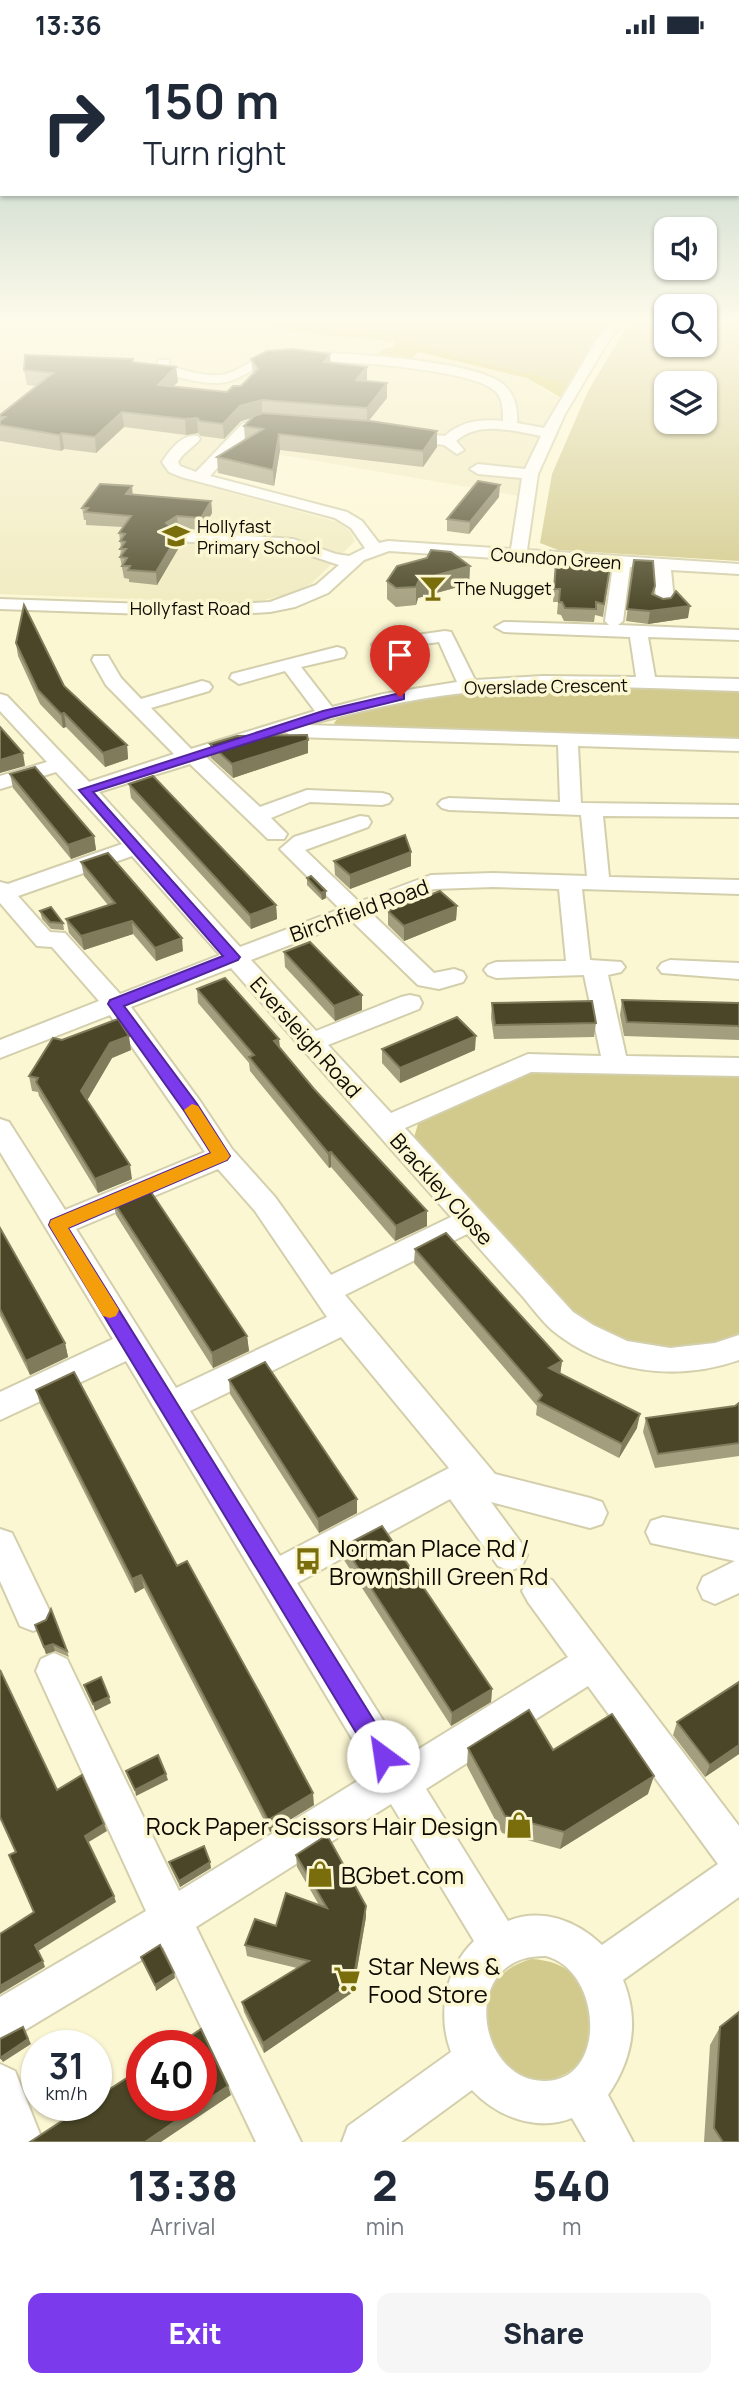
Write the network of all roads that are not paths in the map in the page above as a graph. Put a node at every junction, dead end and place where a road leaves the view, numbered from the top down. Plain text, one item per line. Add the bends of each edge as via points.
1 (509, 421) edge
2 (556, 421) edge
3 (287, 423) edge
4 (509, 426) junction
5 (383, 432) edge
6 (549, 433) junction
7 (193, 439) dead end
8 (478, 469) dead end
9 (530, 474) junction
10 (197, 477) junction
11 (178, 536) edge
12 (374, 549) junction
13 (518, 556) junction
14 (351, 561) junction
15 (622, 562) junction
16 (663, 565) junction
17 (739, 569) edge
18 (4, 604) edge
19 (661, 604) edge
20 (614, 621) dead end
21 (0, 627) edge
22 (504, 627) dead end
23 (638, 631) junction
24 (739, 635) edge
25 (382, 645) dead end
26 (337, 653) dead end
27 (101, 660) dead end
28 (289, 664) junction
29 (239, 678) dead end
30 (647, 683) junction
31 (739, 685) edge
32 (468, 686) junction
33 (202, 687) dead end
34 (0, 700) edge
35 (138, 706) junction
36 (327, 714) junction
37 (275, 731) junction
38 (568, 740) junction
39 (739, 745) edge
40 (191, 757) junction
41 (60, 764) junction
42 (0, 783) edge
43 (85, 790) junction
44 (382, 799) dead end
45 (449, 804) dead end
46 (581, 808) junction
47 (739, 811) edge
48 (257, 815) junction
49 (360, 822) dead end
50 (276, 834) dead end
51 (135, 847) junction
52 (570, 882) junction
53 (599, 883) junction
54 (739, 887) edge
55 (1, 893) edge
56 (354, 911) junction
57 (233, 957) junction
58 (596, 968) junction
59 (670, 968) dead end
60 (496, 970) dead end
61 (739, 971) edge
62 (454, 977) dead end
63 (410, 1003) dead end
64 (115, 1004) junction
65 (311, 1042) junction
66 (0, 1049) edge
67 (615, 1063) junction
68 (739, 1067) edge
69 (386, 1126) junction
70 (0, 1129) edge
71 (222, 1156) junction
72 (470, 1220) junction
73 (58, 1225) junction
74 (324, 1292) junction
75 (346, 1321) junction
76 (130, 1345) junction
77 (739, 1347) edge
78 (170, 1406) junction
79 (0, 1408) edge
80 (590, 1513) dead end
81 (663, 1532) dead end
82 (0, 1544) edge
83 (739, 1546) edge
84 (510, 1555) dead end
85 (274, 1577) junction
86 (540, 1591) dead end
87 (33, 1614) dead end
88 (593, 1662) junction
89 (54, 1671) dead end
90 (398, 1781) junction
91 (737, 1875) edge
92 (172, 1919) junction
93 (500, 1946) junction
94 (597, 1973) junction
95 (0, 2021) edge
96 (476, 2060) junction
97 (0, 2086) edge
98 (581, 2092) junction
99 (21, 2142) edge
100 (279, 2142) edge
101 (364, 2142) edge
102 (611, 2142) edge

1 - 4 street
2 - 6 street
3 - 10 street via 248,426
4 - 5 street via 462,428 453,445
4 - 6 street
6 - 9 street
7 - 10 street via 170,461 174,468
8 - 9 street
9 - 13 street
10 - 12 street via 341,515 367,535
11 - 14 street via 293,544
12 - 13 street, Coundon Green via 401,546
12 - 14 street, Hollyfast Road
13 - 15 street, Coundon Green
14 - 18 street, Hollyfast Road via 323,589 289,603 259,608 205,611
15 - 16 street, Coundon Green
15 - 20 street
16 - 17 street, Coundon Green
16 - 19 street via 665,600
18 - 21 street
22 - 23 street
23 - 24 street
23 - 30 street
25 - 32 street via 444,636
26 - 28 street
27 - 35 street via 113,681
28 - 29 street
28 - 36 street
30 - 31 street, Overslade Crescent
30 - 32 street, Overslade Crescent
32 - 36 street, Overslade Crescent
33 - 35 street
34 - 41 street, Eversleigh Road
35 - 40 street
36 - 37 street, Overslade Crescent
37 - 38 street, Overslade Crescent
37 - 40 street, Overslade Crescent
38 - 39 street, Overslade Crescent
38 - 46 street
40 - 43 street, Overslade Crescent
40 - 48 street
41 - 42 street
41 - 43 street, Eversleigh Road
43 - 51 street, Eversleigh Road
44 - 48 street via 307,796
45 - 46 street
46 - 47 street
46 - 53 street
48 - 50 street
49 - 56 street via 291,849
51 - 55 street
51 - 57 street, Eversleigh Road
52 - 53 street, Birchfield Road
52 - 56 street, Birchfield Road via 431,882
52 - 58 street
53 - 54 street, Birchfield Road
55 - 64 street
56 - 57 street, Birchfield Road
56 - 62 street via 427,980
57 - 64 street, Birchfield Road
57 - 65 street, Eversleigh Road
58 - 60 street
58 - 67 street
59 - 61 street
63 - 65 street
64 - 66 street, Birchfield Road
64 - 71 street
65 - 69 street, Eversleigh Road
67 - 68 street, Brackley Close
67 - 69 street, Brackley Close via 518,1066
69 - 72 street, Brackley Close
70 - 73 street
71 - 73 street
71 - 74 street via 265,1204
72 - 74 street
72 - 77 street, Brackley Close via 546,1306 580,1335 600,1345 648,1359 675,1361
73 - 76 street
74 - 75 street
75 - 78 street
75 - 80 street via 485,1486
76 - 78 street
76 - 79 street
78 - 85 street
81 - 83 street
82 - 87 street
84 - 85 street via 455,1480
85 - 90 street
86 - 88 street
88 - 90 street
88 - 91 street
89 - 92 street
90 - 92 street
90 - 93 street
91 - 94 street
92 - 95 street
92 - 100 street
93 - 94 street via 522,1936 550,1936 573,1948
93 - 96 street via 481,1963 467,1994 469,2045
94 - 98 street via 612,2014 612,2030 603,2066
96 - 98 street via 487,2076 526,2100 556,2102
96 - 101 street
97 - 99 street
98 - 102 street

